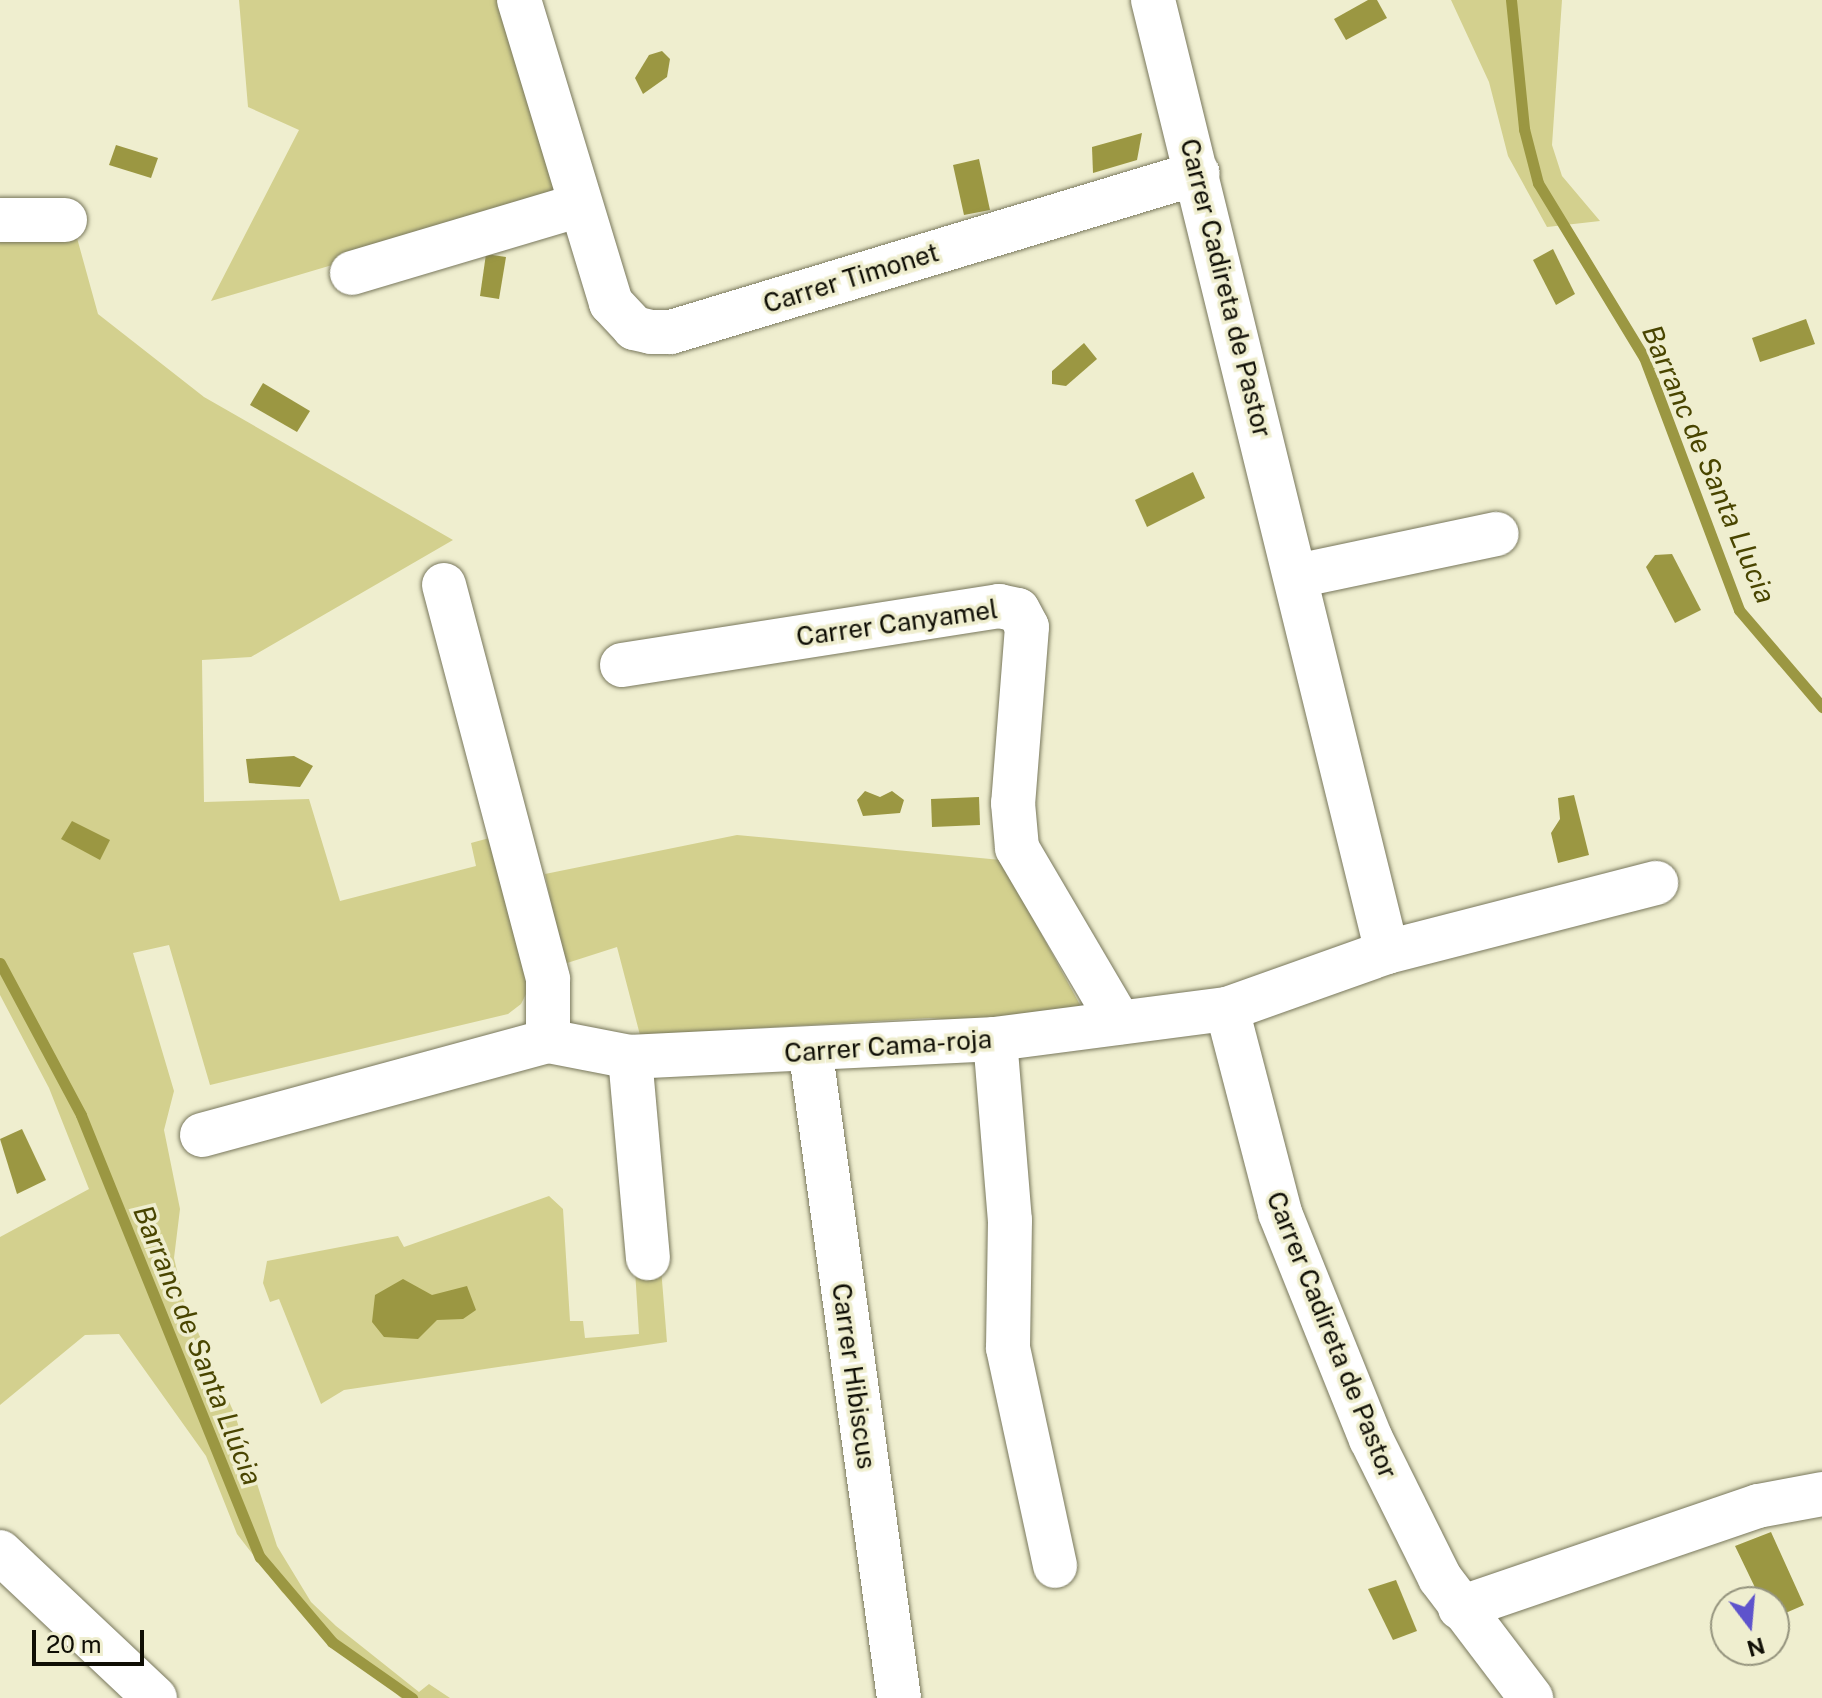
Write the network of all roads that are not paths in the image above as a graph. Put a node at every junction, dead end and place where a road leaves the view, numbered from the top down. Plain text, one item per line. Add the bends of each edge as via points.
1 (519, 0) edge
2 (1153, 0) edge
3 (1198, 173) junction
4 (580, 205) junction
5 (0, 220) edge
6 (65, 220) dead end
7 (352, 273) dead end
8 (1497, 534) dead end
9 (1297, 576) junction
10 (444, 585) dead end
11 (622, 665) dead end
12 (1656, 883) dead end
13 (1387, 952) junction
14 (1227, 1009) junction
15 (1119, 1022) junction
16 (995, 1039) junction
17 (548, 1041) junction
18 (811, 1054) junction
19 (630, 1057) junction
20 (202, 1135) dead end
21 (648, 1258) dead end
22 (1822, 1494) edge
23 (0, 1552) edge
24 (1055, 1566) dead end
25 (1460, 1608) junction
26 (146, 1696) edge
27 (899, 1698) edge
28 (1531, 1698) edge

1 - 4 street, Carrer Timonet
2 - 3 street, Carrer Cadireta de Pastor
3 - 4 street, Carrer Timonet via 671,332 634,328 620,317
3 - 9 street, Carrer Cadireta de Pastor
4 - 7 street
5 - 6 street
8 - 9 street
9 - 13 street, Carrer Cadireta de Pastor
10 - 17 street via 548,980
11 - 15 street, Carrer Canyamel via 999,606 1018,610 1027,627 1013,803 1017,848
12 - 13 street
13 - 14 street
14 - 15 street, Carrer Cama-roja
14 - 25 street, Carrer Cadireta de Pastor via 1260,1149 1305,1283 1396,1495
15 - 16 street, Carrer Cama-roja
16 - 18 street, Carrer Cama-roja
16 - 24 street via 1010,1220 1008,1348
17 - 19 street, Carrer Cama-roja
17 - 20 street, Carrer Cama-roja
18 - 19 street, Carrer Cama-roja
18 - 27 street, Carrer Hibiscus
19 - 21 street
22 - 25 street via 1758,1506
23 - 26 street
25 - 28 street, Carrer Cadireta de Pastor

